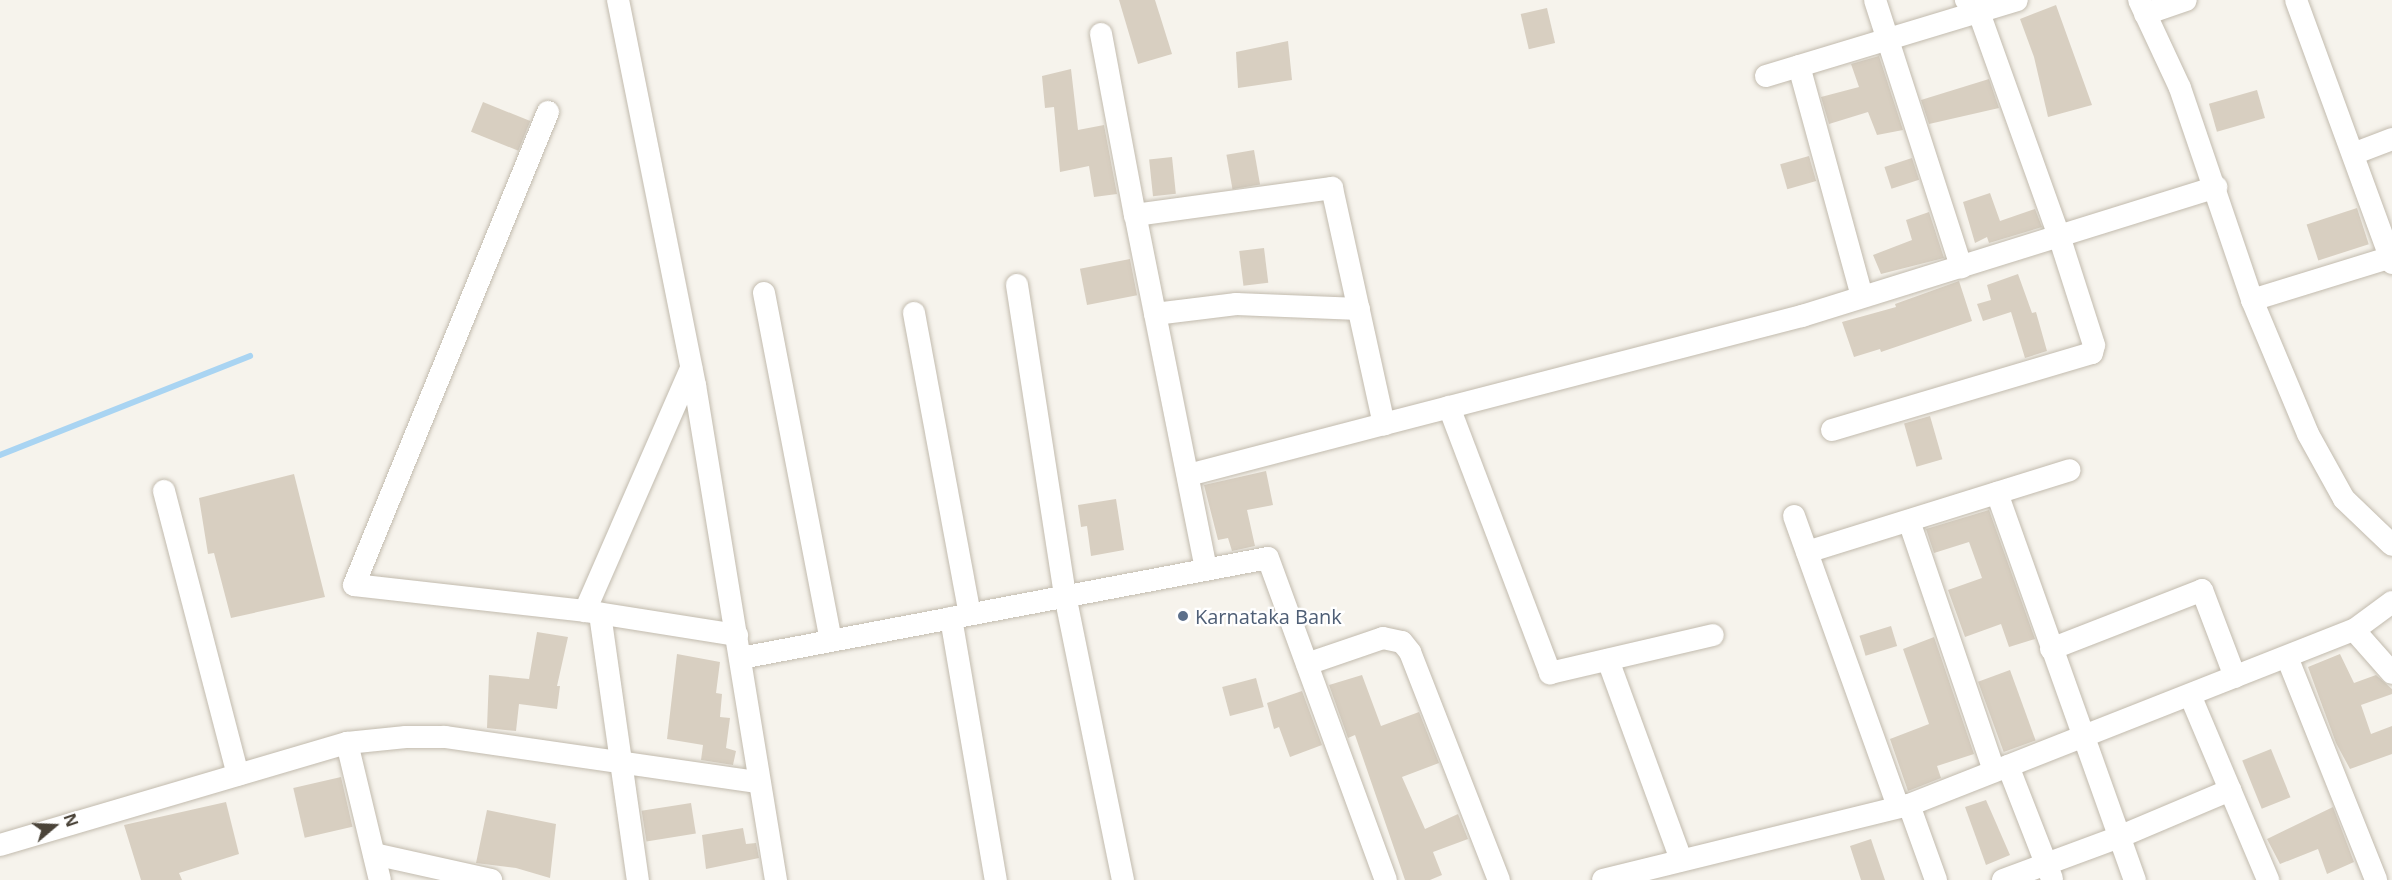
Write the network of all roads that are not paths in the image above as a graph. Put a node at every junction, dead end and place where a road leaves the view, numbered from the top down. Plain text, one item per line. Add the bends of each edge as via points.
1 (618, 0) edge
2 (1875, 0) edge
3 (2017, 0) edge
4 (2186, 0) edge
5 (2296, 0) edge
6 (1972, 6) edge
7 (2142, 7) edge
8 (1101, 34) dead end
9 (1888, 38) junction
10 (1799, 66) junction
11 (1766, 76) dead end
12 (548, 112) dead end
13 (2392, 139) edge
14 (2353, 154) junction
15 (2216, 188) junction
16 (1135, 215) junction
17 (2059, 236) junction
18 (2391, 259) edge
19 (1961, 267) junction
20 (1017, 285) dead end
21 (764, 293) dead end
22 (1863, 297) junction
23 (2252, 300) junction
24 (1359, 309) junction
25 (914, 313) dead end
26 (1155, 314) junction
27 (691, 368) junction
28 (1449, 407) junction
29 (1384, 424) junction
30 (1832, 430) dead end
31 (2070, 470) dead end
32 (1188, 475) junction
33 (164, 491) dead end
34 (1997, 493) junction
35 (1794, 516) dead end
36 (1909, 521) junction
37 (2392, 545) edge
38 (1807, 552) junction
39 (1206, 569) junction
40 (1065, 595) junction
41 (2392, 602) edge
42 (592, 613) junction
43 (961, 616) junction
44 (2354, 630) junction
45 (737, 635) junction
46 (1713, 635) dead end
47 (831, 641) junction
48 (2051, 649) junction
49 (2287, 657) junction
50 (741, 658) junction
51 (1608, 660) junction
52 (1307, 664) junction
53 (2392, 673) edge
54 (2235, 677) junction
55 (2190, 695) junction
56 (2082, 737) junction
57 (346, 742) junction
58 (621, 764) junction
59 (2001, 768) junction
60 (238, 775) junction
61 (759, 782) junction
62 (2230, 790) junction
63 (1903, 806) junction
64 (2119, 837) junction
65 (0, 845) edge
66 (374, 854) junction
67 (1681, 860) junction
68 (2050, 873) edge
69 (380, 880) edge
70 (491, 880) edge
71 (638, 880) edge
72 (776, 880) edge
73 (996, 880) edge
74 (1123, 880) edge
75 (1386, 880) edge
76 (1498, 880) edge
77 (1603, 880) edge
78 (1936, 880) edge
79 (2003, 880) edge
80 (2135, 880) edge
81 (2268, 880) edge
82 (2376, 880) edge

1 - 27 street
2 - 9 street
3 - 6 street
4 - 7 street
5 - 14 street
6 - 9 street
6 - 17 street
7 - 15 street via 2180,88
8 - 16 street
9 - 10 street
9 - 19 street
10 - 11 street
10 - 22 street
12 - 42 street via 354,585
13 - 14 street
14 - 18 street
15 - 17 street
15 - 23 street
16 - 24 street via 1332,188
16 - 26 street
17 - 19 street
17 - 30 street via 2094,345 2092,353
18 - 23 street
19 - 22 street
20 - 40 street
21 - 47 street
22 - 28 street
23 - 37 street via 2307,434 2344,499
24 - 26 street via 1236,304
24 - 29 street
25 - 43 street
26 - 32 street
27 - 42 street
27 - 45 street
28 - 29 street
28 - 51 street via 1550,673
29 - 32 street
31 - 34 street
32 - 39 street
33 - 60 street
34 - 36 street
34 - 48 street
35 - 38 street
36 - 38 street
36 - 59 street
38 - 63 street
39 - 40 street
39 - 52 street via 1268,558
40 - 43 street
40 - 74 street
41 - 44 street
42 - 45 street
42 - 58 street
43 - 47 street
43 - 73 street
44 - 49 street
44 - 53 street
45 - 50 street
46 - 51 street
47 - 50 street
48 - 54 street via 2202,590
48 - 56 street
49 - 54 street
49 - 82 street
50 - 61 street
51 - 67 street
52 - 75 street
52 - 76 street via 1383,638 1402,642 1410,652
54 - 55 street
55 - 56 street
55 - 62 street
56 - 59 street
56 - 64 street
57 - 58 street via 445,737
57 - 60 street
57 - 66 street
58 - 61 street
58 - 71 street
59 - 63 street
59 - 68 street
60 - 65 street
61 - 72 street
62 - 64 street
62 - 81 street
63 - 67 street
63 - 78 street
64 - 68 street
64 - 80 street
66 - 69 street
66 - 70 street
67 - 77 street
68 - 79 street

